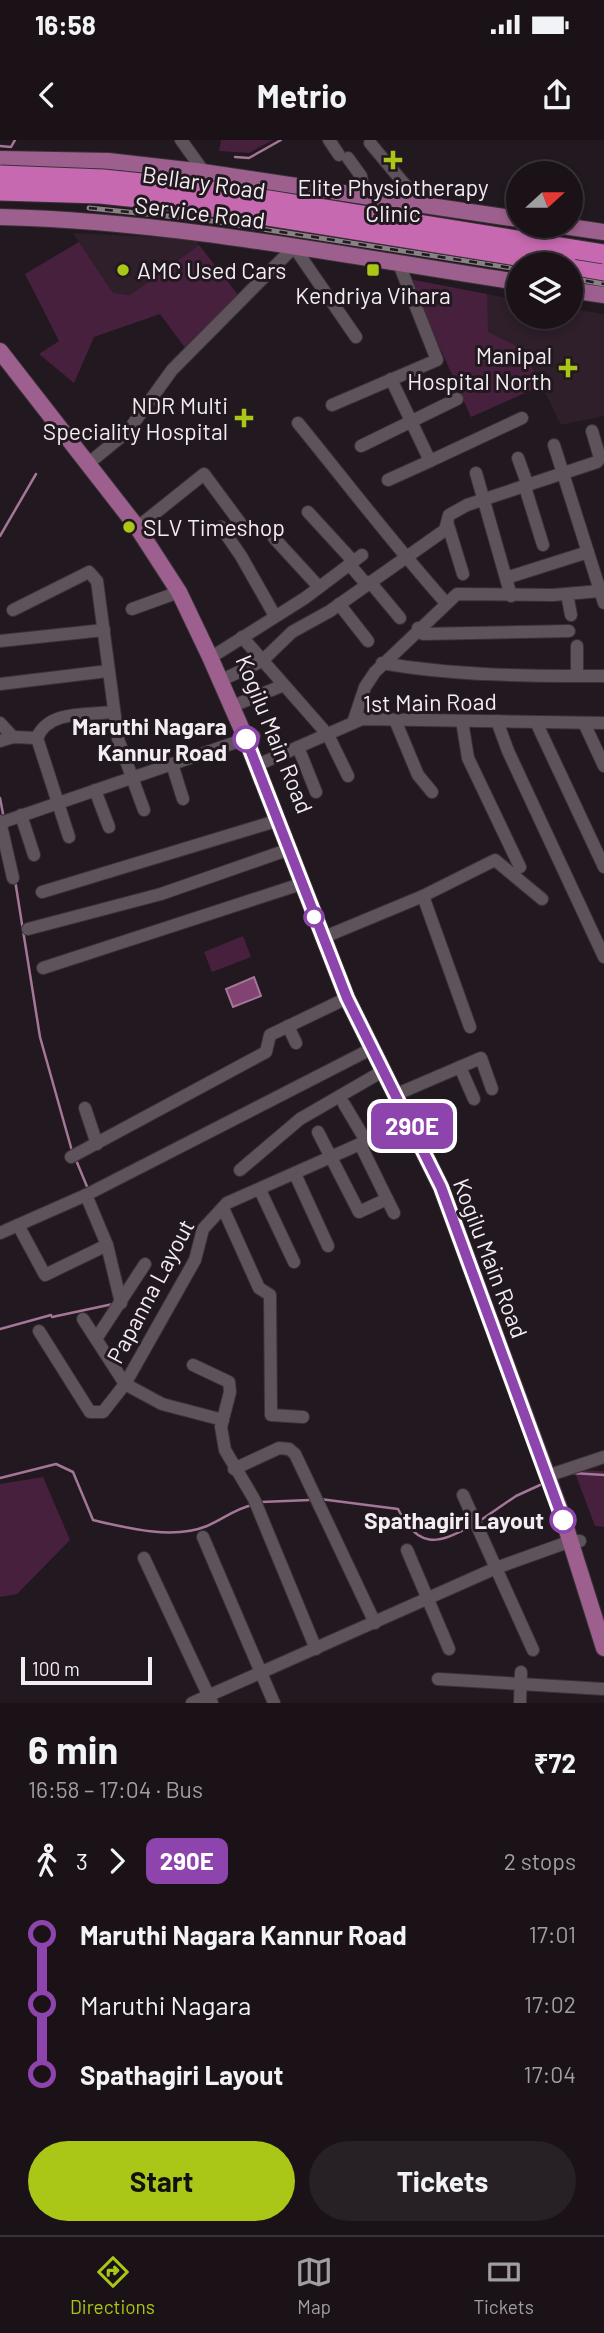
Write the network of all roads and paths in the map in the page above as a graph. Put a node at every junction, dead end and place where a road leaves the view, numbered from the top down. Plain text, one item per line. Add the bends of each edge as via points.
1 (181, 140) edge
2 (329, 140) edge
3 (335, 140) edge
4 (370, 143) dead end
5 (344, 157) junction
6 (0, 159) edge
7 (200, 171) junction
8 (0, 175) edge
9 (0, 191) edge
10 (361, 195) junction
11 (422, 205) junction
12 (0, 217) edge
13 (506, 217) edge
14 (583, 229) edge
15 (186, 231) junction
16 (604, 232) edge
17 (294, 247) junction
18 (604, 254) edge
19 (506, 255) edge
20 (399, 264) junction
21 (583, 268) edge
22 (604, 271) edge
23 (506, 280) edge
24 (583, 292) edge
25 (604, 295) edge
26 (356, 337) dead end
27 (0, 338) edge
28 (0, 351) edge
29 (391, 379) junction
30 (457, 399) dead end
31 (332, 405) dead end
32 (522, 418) dead end
33 (411, 422) junction
34 (298, 423) dead end
35 (592, 431) dead end
36 (554, 445) dead end
37 (361, 446) dead end
38 (518, 458) dead end
39 (430, 461) junction
40 (98, 467) junction
41 (476, 473) dead end
42 (564, 475) junction
43 (388, 480) dead end
44 (527, 487) junction
45 (484, 500) junction
46 (308, 512) dead end
47 (144, 522) junction
48 (240, 524) dead end
49 (448, 525) junction
50 (221, 527) dead end
51 (274, 538) dead end
52 (543, 545) dead end
53 (588, 552) junction
54 (405, 558) junction
55 (354, 560) junction
56 (463, 574) dead end
57 (506, 578) junction
58 (368, 584) junction
59 (319, 587) junction
60 (179, 592) junction
61 (567, 594) junction
62 (511, 596) junction
63 (602, 597) edge
64 (446, 603) junction
65 (339, 604) junction
66 (132, 609) dead end
67 (13, 610) dead end
68 (571, 615) dead end
69 (275, 616) junction
70 (400, 618) dead end
71 (418, 628) junction
72 (104, 630) junction
73 (569, 631) dead end
74 (242, 636) junction
75 (0, 641) edge
76 (368, 641) dead end
77 (577, 646) dead end
78 (218, 653) junction
79 (262, 661) junction
80 (382, 663) junction
81 (108, 671) junction
82 (577, 676) junction
83 (604, 676) edge
84 (228, 677) junction
85 (0, 684) edge
86 (284, 685) junction
87 (240, 703) junction
88 (114, 712) junction
89 (395, 720) junction
90 (462, 721) junction
91 (497, 721) junction
92 (536, 722) junction
93 (0, 723) edge
94 (353, 723) junction
95 (584, 723) junction
96 (604, 723) edge
97 (328, 734) junction
98 (250, 737) junction
99 (37, 738) junction
100 (6, 739) edge
101 (298, 747) junction
102 (172, 764) junction
103 (260, 764) junction
104 (604, 766) edge
105 (348, 776) dead end
106 (131, 778) junction
107 (95, 790) junction
108 (316, 792) dead end
109 (432, 792) dead end
110 (183, 799) dead end
111 (57, 803) junction
112 (144, 810) dead end
113 (21, 816) junction
114 (276, 821) junction
115 (0, 822) edge
116 (109, 827) dead end
117 (69, 837) dead end
118 (287, 850) junction
119 (34, 855) dead end
120 (520, 867) dead end
121 (604, 867) edge
122 (13, 878) dead end
123 (300, 884) junction
124 (42, 892) dead end
125 (423, 896) junction
126 (542, 899) dead end
127 (28, 929) dead end
128 (326, 936) junction
129 (604, 957) edge
130 (43, 968) dead end
131 (347, 998) junction
132 (288, 1026) junction
133 (470, 1027) dead end
134 (296, 1044) dead end
135 (371, 1049) junction
136 (460, 1067) junction
137 (383, 1071) junction
138 (492, 1089) dead end
139 (404, 1091) junction
140 (474, 1099) dead end
141 (344, 1104) dead end
142 (85, 1108) dead end
143 (412, 1117) junction
144 (318, 1132) dead end
145 (363, 1142) junction
146 (97, 1144) junction
147 (76, 1155) dead end
148 (332, 1157) junction
149 (240, 1170) dead end
150 (295, 1174) junction
151 (260, 1190) junction
152 (89, 1193) junction
153 (387, 1199) junction
154 (223, 1208) junction
155 (394, 1213) dead end
156 (18, 1225) junction
157 (0, 1233) edge
158 (107, 1245) junction
159 (328, 1246) dead end
160 (294, 1262) dead end
161 (145, 1264) dead end
162 (119, 1298) junction
163 (83, 1320) dead end
164 (39, 1331) dead end
165 (96, 1339) junction
166 (193, 1365) dead end
167 (125, 1384) junction
168 (303, 1417) dead end
169 (223, 1420) junction
170 (600, 1460) edge
171 (234, 1469) junction
172 (552, 1474) junction
173 (463, 1494) dead end
174 (203, 1537) dead end
175 (575, 1541) junction
176 (407, 1550) dead end
177 (144, 1558) dead end
178 (496, 1568) junction
179 (428, 1600) junction
180 (604, 1618) edge
181 (375, 1623) junction
182 (604, 1648) edge
183 (316, 1649) junction
184 (449, 1649) dead end
185 (533, 1650) dead end
186 (261, 1673) junction
187 (521, 1678) junction
188 (438, 1679) dead end
189 (604, 1689) edge
190 (210, 1699) edge
191 (192, 1703) edge
192 (274, 1703) edge
193 (520, 1703) edge

1 - 7 street
2 - 5 street
3 - 5 street
4 - 11 street
5 - 10 street
5 - 10 street via 361,176
6 - 7 main road
7 - 10 main road
7 - 15 main road via 180,182 174,198 175,213
8 - 18 highway, Bellary Road, bridge via 200,189
9 - 19 highway, Bellary Road, bridge via 187,203
10 - 11 main road
11 - 13 main road
12 - 15 main road, Service Road
14 - 16 main road
15 - 17 main road, Service Road
17 - 20 main road, Service Road
17 - 26 street
17 - 40 street via 172,370
20 - 23 main road, Service Road
20 - 29 street via 437,360
21 - 22 highway, Bellary Road
24 - 25 main road
27 - 40 main road, Kogilu Main Road
28 - 40 main road, Kogilu Main Road
29 - 31 street
29 - 33 street
30 - 33 street
32 - 39 street
33 - 37 street
33 - 39 street
34 - 54 street
35 - 42 street via 600,458
36 - 42 street
38 - 44 street
39 - 43 street
40 - 47 main road, Kogilu Main Road
40 - 60 main road, Kogilu Main Road
41 - 45 street
42 - 44 street
42 - 53 street
44 - 45 street
44 - 52 street
45 - 49 street via 449,515
45 - 57 street
46 - 55 street
47 - 48 street via 204,474
47 - 78 main road, Kogilu Main Road via 186,584
49 - 54 street
49 - 56 street
50 - 69 street
51 - 59 street
53 - 57 street
53 - 63 street
54 - 58 street
54 - 64 street
55 - 58 street
55 - 59 street
57 - 62 street
58 - 65 street
58 - 70 street
59 - 69 street
60 - 66 street
60 - 98 main road, Kogilu Main Road
61 - 62 street
61 - 63 street
61 - 68 street
62 - 64 street via 457,594
64 - 71 street
65 - 76 street
65 - 79 street via 292,632
67 - 72 street via 89,572 97,581
69 - 74 street
71 - 73 street via 423,634
71 - 80 street
72 - 75 street
72 - 81 street
74 - 78 street
74 - 79 street
77 - 82 street
78 - 84 main road, Kogilu Main Road
79 - 84 street
79 - 86 street
80 - 82 street via 514,676
80 - 94 street via 365,687
81 - 85 street
81 - 88 street
82 - 83 street
84 - 87 main road, Kogilu Main Road
86 - 87 street
86 - 97 street
87 - 98 main road, Kogilu Main Road
88 - 99 street via 51,719 42,725
88 - 106 street
89 - 90 street, 1st Main Road
89 - 94 street, 1st Main Road
89 - 109 street via 418,775
90 - 91 street, 1st Main Road
90 - 120 street via 468,758
91 - 92 street, 1st Main Road
91 - 129 street
92 - 95 street, 1st Main Road
92 - 121 street
93 - 100 street
94 - 97 street, 1st Main Road
95 - 96 street, 1st Main Road
95 - 104 street
97 - 101 street, 1st Main Road
97 - 105 street
98 - 102 street
98 - 103 main road, Kogilu Main Road
99 - 100 street
99 - 111 street
101 - 103 street, 1st Main Road
101 - 108 street
102 - 106 street
102 - 110 street
103 - 114 main road, Kogilu Main Road
103 - 128 main road, Kogilu Main Road
106 - 107 street
106 - 112 street
107 - 111 street
107 - 116 street
111 - 113 street
111 - 117 street
113 - 115 street
113 - 119 street
114 - 118 main road, Kogilu Main Road
114 - 124 street
115 - 122 street
118 - 123 main road, Kogilu Main Road
118 - 127 street via 161,894
123 - 128 main road, Kogilu Main Road
123 - 130 street
125 - 126 street via 495,860
125 - 128 street
125 - 133 street
128 - 131 main road, Kogilu Main Road
128 - 139 main road, Kogilu Main Road
131 - 132 street
131 - 135 main road, Kogilu Main Road
132 - 134 street
132 - 146 street via 270,1035 266,1052
135 - 137 main road, Kogilu Main Road
135 - 152 street
136 - 138 street via 481,1058
136 - 139 street
136 - 140 street
137 - 143 main road, Kogilu Main Road
137 - 149 street via 300,1119
139 - 143 main road, Kogilu Main Road
141 - 145 street
142 - 146 street
143 - 145 street, Papanna Layout
143 - 172 main road, Kogilu Main Road via 473,1257
144 - 148 street
145 - 148 street, Papanna Layout
145 - 153 street
146 - 147 street
148 - 150 street, Papanna Layout
148 - 153 street via 359,1212
150 - 151 street, Papanna Layout
150 - 159 street
151 - 154 street, Papanna Layout
151 - 160 street
152 - 156 street
152 - 158 street
153 - 155 street
154 - 167 street, Papanna Layout via 203,1229 195,1260
154 - 168 street via 259,1288 270,1295 271,1415
156 - 157 street
156 - 158 street via 45,1275
158 - 162 street
161 - 162 street
162 - 165 street
163 - 165 street
164 - 167 street, Papanna Layout via 90,1412 103,1412
165 - 167 street
166 - 169 street via 229,1382
167 - 169 street via 162,1404
169 - 171 street via 225,1450
170 - 172 street
171 - 181 street via 279,1448 289,1449
171 - 183 street via 256,1503
172 - 175 main road, Kogilu Main Road
173 - 178 street
174 - 186 street
175 - 178 street
175 - 180 main road, Kogilu Main Road
175 - 182 main road, Kogilu Main Road
176 - 179 street
177 - 190 street
178 - 179 street
178 - 185 street
179 - 181 street
179 - 184 street
181 - 183 street
183 - 186 street
186 - 190 street
186 - 192 street
187 - 188 street
187 - 189 street
187 - 193 street
190 - 191 street

